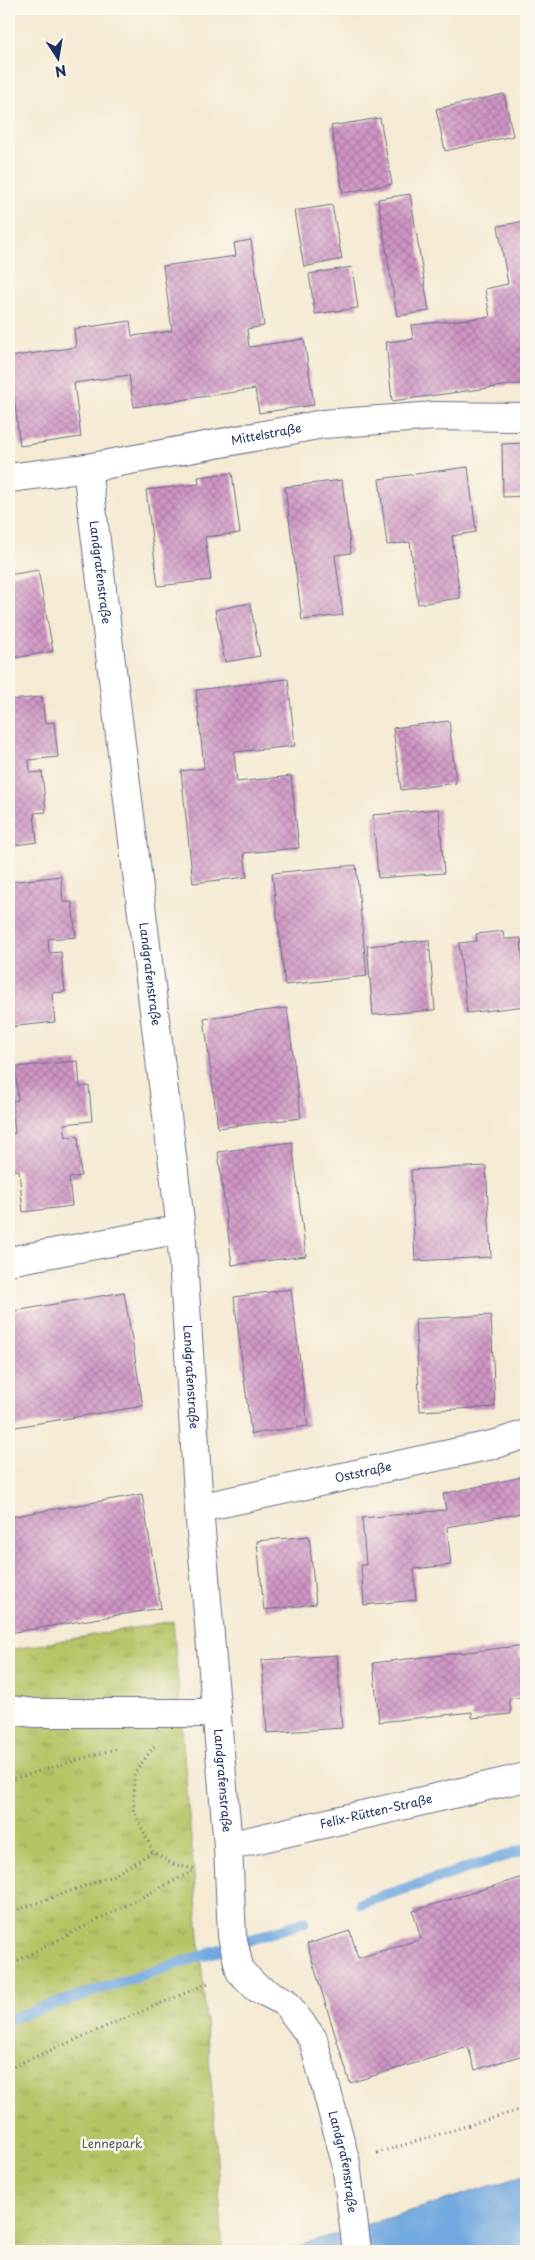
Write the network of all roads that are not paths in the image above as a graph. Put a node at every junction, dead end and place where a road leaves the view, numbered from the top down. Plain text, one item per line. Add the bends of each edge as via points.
1 (526, 417) edge
2 (87, 468) junction
3 (9, 478) edge
4 (181, 1229) junction
5 (9, 1261) edge
6 (526, 1434) edge
7 (200, 1508) junction
8 (9, 1710) edge
9 (216, 1712) junction
10 (526, 1777) edge
11 (229, 1858) junction
12 (357, 2251) edge

1 - 2 street, Mittelstraße via 436,416 323,424
2 - 3 street, Mittelstraße
2 - 4 street, Landgrafenstraße
4 - 5 street
4 - 7 street, Landgrafenstraße
6 - 7 street, Oststraße via 496,1444
7 - 9 street, Landgrafenstraße
8 - 9 street via 35,1713
9 - 11 street, Landgrafenstraße
10 - 11 street, Felix-Rütten-Straße via 306,1828
11 - 12 street, Landgrafenstraße via 236,1954 257,1988 285,2002 313,2039 346,2163

